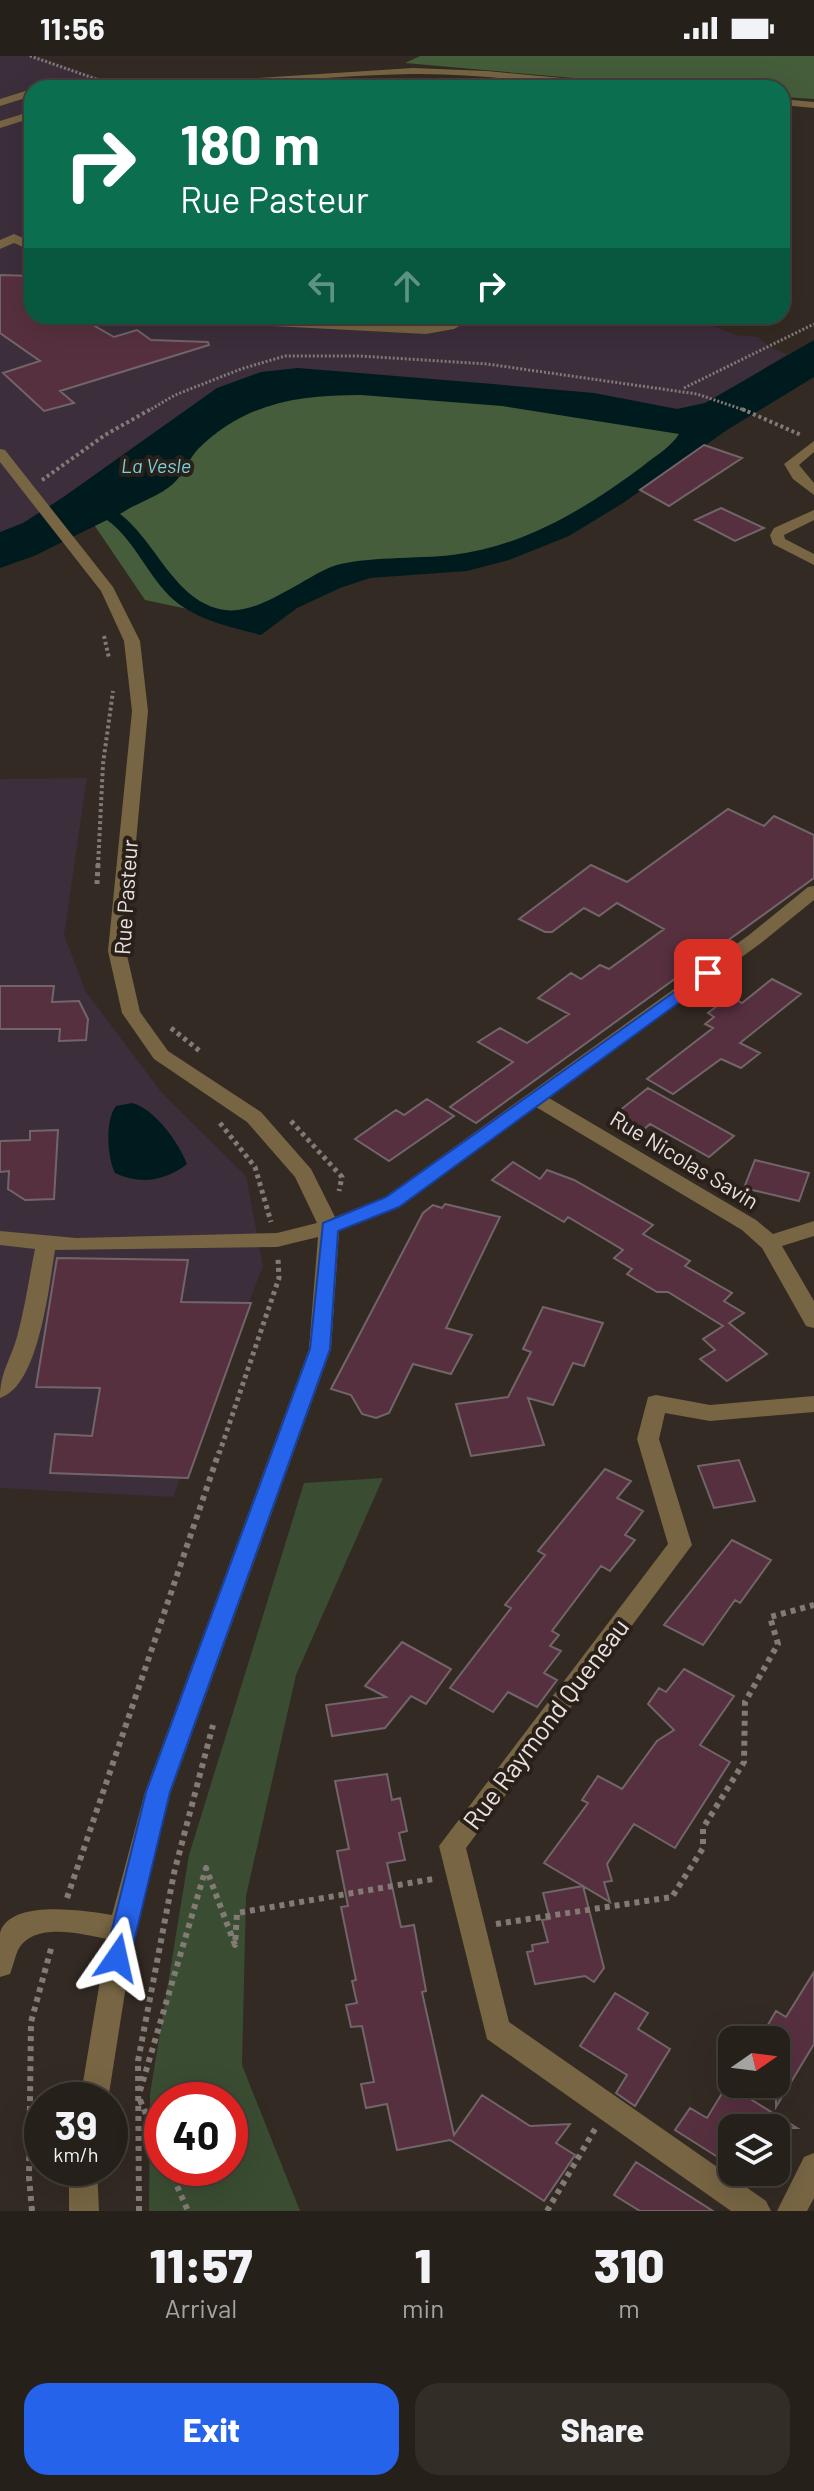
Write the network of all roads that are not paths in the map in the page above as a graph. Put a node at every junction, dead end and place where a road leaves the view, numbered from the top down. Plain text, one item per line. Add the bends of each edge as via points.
1 (257, 80) edge
2 (543, 80) edge
3 (24, 95) edge
4 (0, 103) edge
5 (790, 103) edge
6 (814, 105) edge
7 (24, 117) edge
8 (0, 125) edge
9 (24, 235) edge
10 (14, 238) junction
11 (24, 243) edge
12 (0, 244) edge
13 (306, 324) edge
14 (449, 324) edge
15 (438, 328) junction
16 (468, 336) dead end
17 (814, 443) edge
18 (0, 453) edge
19 (814, 491) edge
20 (814, 514) edge
21 (814, 560) edge
22 (814, 891) edge
23 (537, 1099) junction
24 (329, 1227) junction
25 (814, 1228) edge
26 (0, 1238) edge
27 (46, 1243) junction
28 (770, 1243) junction
29 (814, 1320) edge
30 (0, 1390) edge
31 (814, 1404) edge
32 (122, 1929) junction
33 (0, 1965) edge
34 (97, 2082) edge
35 (814, 2167) edge
36 (83, 2186) edge
37 (84, 2211) edge
38 (756, 2211) edge
39 (792, 2211) edge

1 - 2 street via 437,71
3 - 4 street
5 - 6 street
7 - 8 street
9 - 10 street
10 - 11 street
10 - 12 street
13 - 15 street
14 - 15 street
15 - 16 street
17 - 19 street via 791,464
18 - 24 street, Rue Pasteur via 37,490 108,590 132,641 140,711 117,951 131,1013 161,1055 254,1117 304,1174
20 - 21 street via 777,535 778,541
22 - 23 street
23 - 24 street via 392,1202
23 - 28 street, Rue Nicolas Savin via 749,1225
24 - 27 street via 277,1240
24 - 32 street, Rue Pasteur via 320,1349 158,1792
25 - 28 street
26 - 27 street
27 - 30 street via 18,1363
28 - 29 street, Rue Nicolas Savin
31 - 38 street, Rue Raymond Queneau via 710,1413 656,1403 648,1439 680,1545 452,1846 497,2030
32 - 33 street via 34,1920 15,1932
32 - 34 street, Rue Pasteur
35 - 39 street
36 - 37 street

